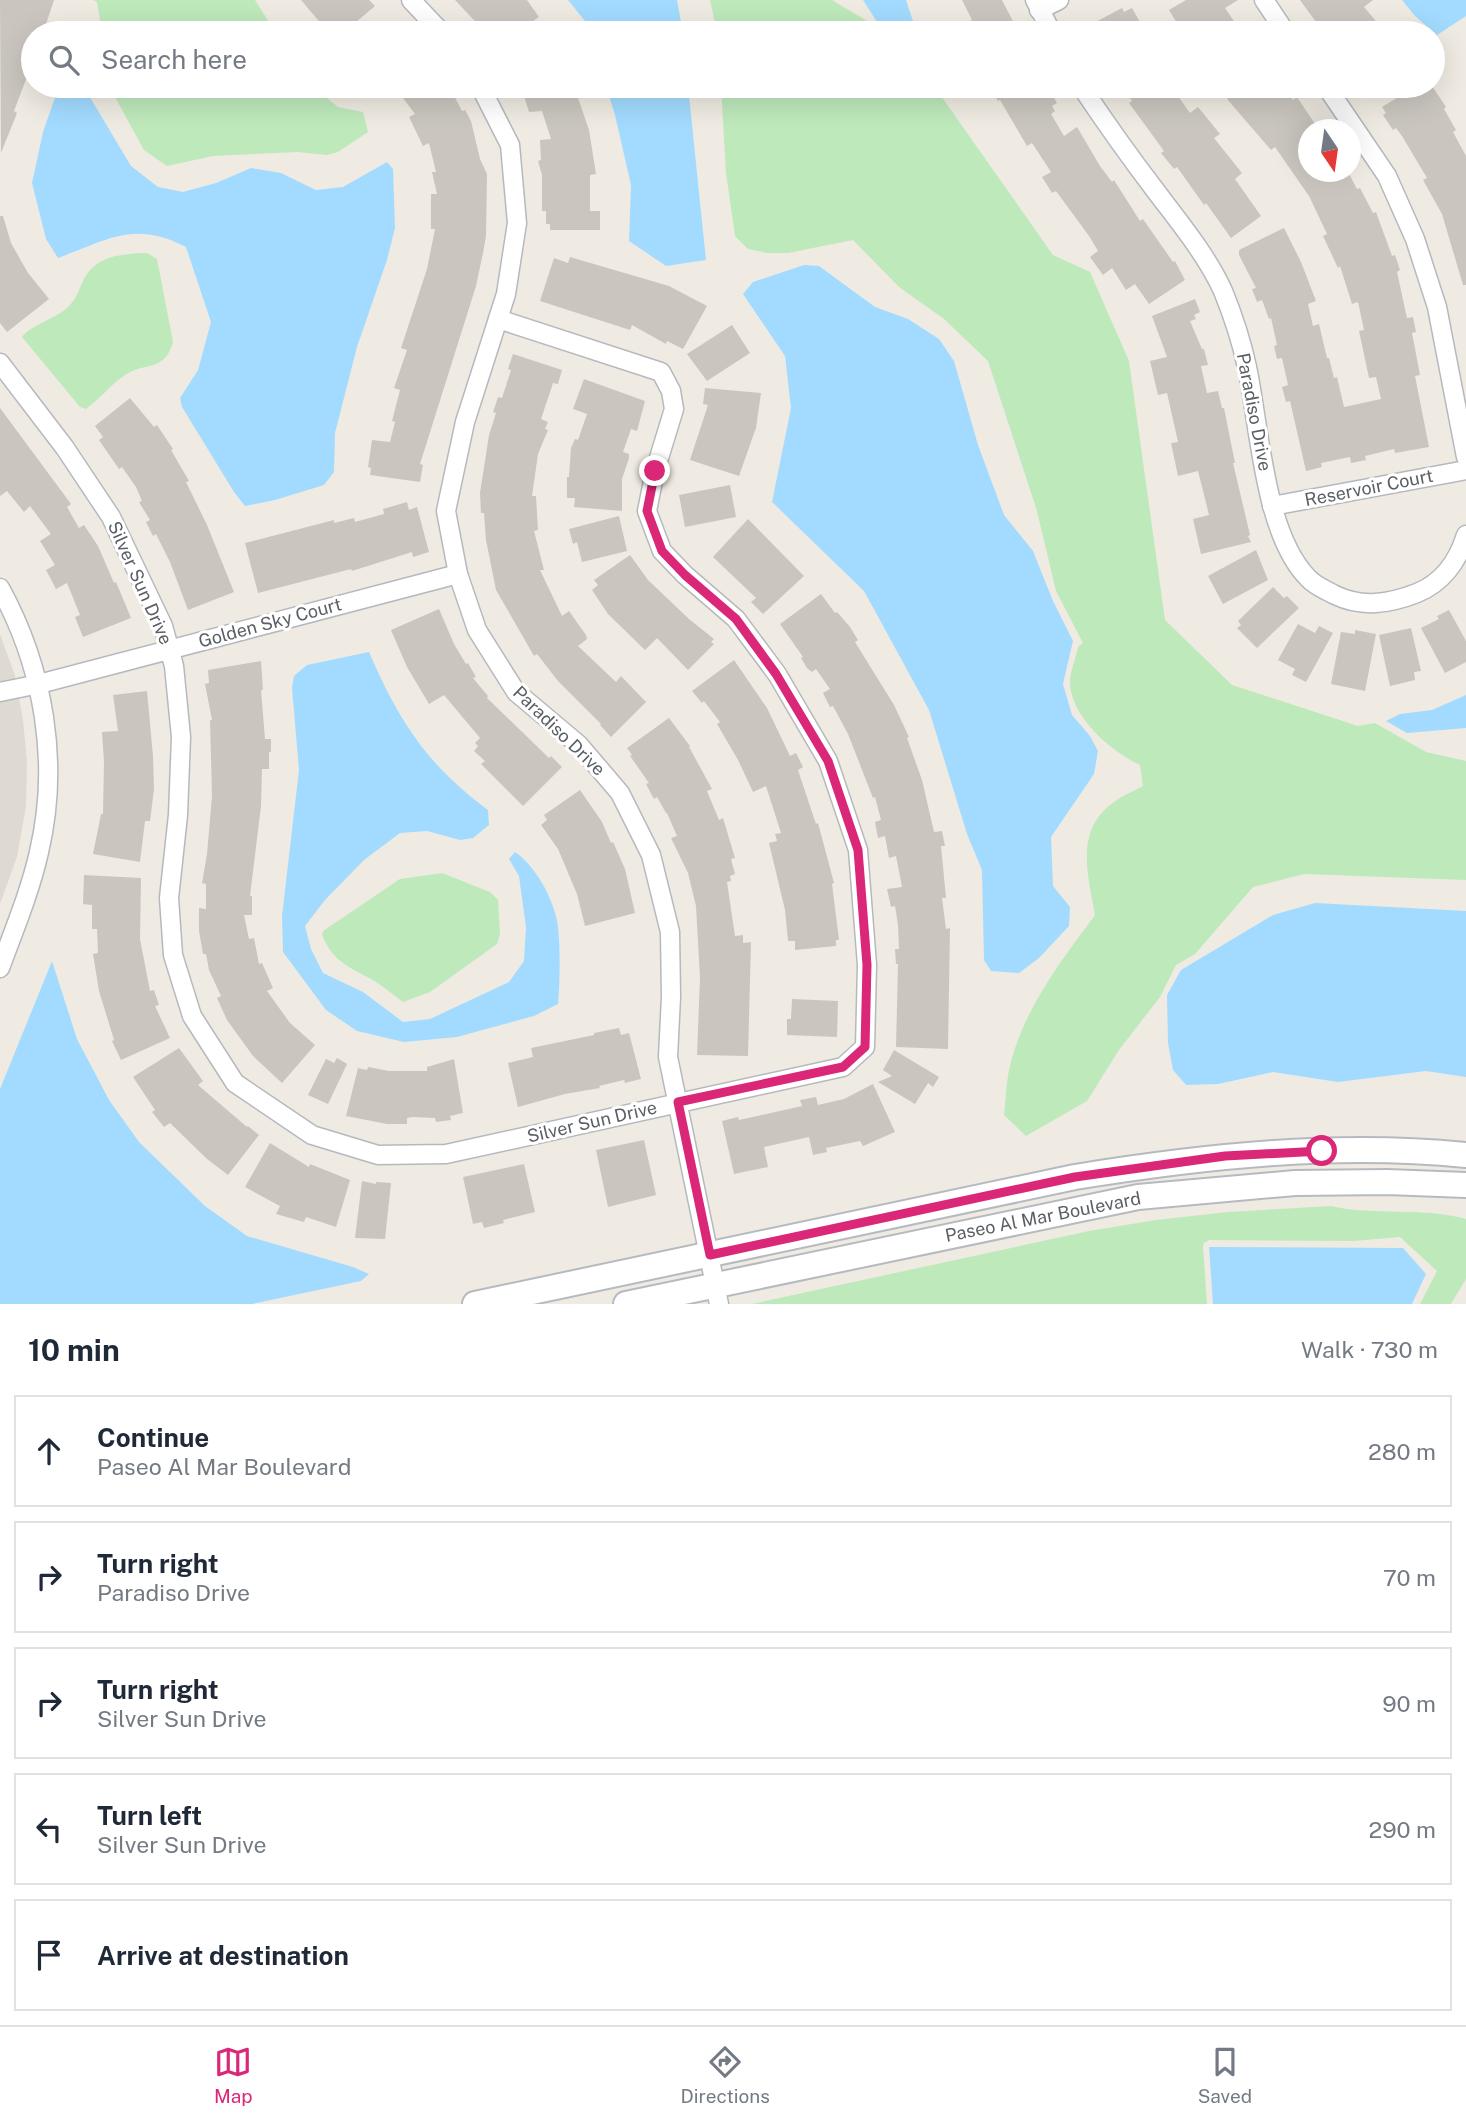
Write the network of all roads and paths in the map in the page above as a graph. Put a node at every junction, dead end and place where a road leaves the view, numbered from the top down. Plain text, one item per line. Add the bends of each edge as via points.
1 (411, 0) edge
2 (1059, 0) edge
3 (1264, 0) edge
4 (1037, 5) edge
5 (431, 21) edge
6 (1046, 21) edge
7 (1278, 21) edge
8 (486, 98) edge
9 (1090, 98) edge
10 (1334, 98) edge
11 (498, 319) junction
12 (0, 363) edge
13 (1466, 457) edge
14 (1466, 470) edge
15 (1272, 506) junction
16 (1466, 535) edge
17 (458, 574) junction
18 (0, 588) edge
19 (170, 649) junction
20 (39, 684) junction
21 (0, 692) edge
22 (0, 968) edge
23 (678, 1102) junction
24 (1466, 1155) edge
25 (1466, 1185) edge
26 (710, 1255) junction
27 (718, 1294) edge
28 (475, 1304) edge
29 (626, 1304) edge

1 - 5 street
2 - 4 street
3 - 7 street
4 - 6 street
8 - 11 street, Paradiso Drive via 510,145 517,223
9 - 15 street, Paradiso Drive via 1195,242 1223,291 1247,364
10 - 13 street via 1387,176 1415,239 1437,307
11 - 17 street, Paradiso Drive via 465,422 446,511
11 - 23 street, Silver Sun Drive via 661,372 674,409 647,511 662,551 736,619 776,674 828,761 858,850 867,965 865,1047 843,1067
12 - 19 street, Silver Sun Drive via 111,517
14 - 15 street, Reservoir Court
15 - 16 street, Paradiso Drive via 1293,560 1309,580 1347,601 1374,604 1431,588 1449,569
17 - 19 street, Golden Sky Court
17 - 23 street, Paradiso Drive via 477,630 516,692 579,745 620,793 651,855 670,932 668,1057
18 - 20 street
19 - 20 street, Golden Sky Court
19 - 23 street, Silver Sun Drive via 181,737 169,898 173,955 192,1016 235,1083 312,1135 378,1155 446,1154
20 - 21 street, Golden Sky Court
20 - 22 street via 48,755 44,825 30,889
23 - 26 street, Paradiso Drive
24 - 26 main road, Paseo Al Mar Boulevard via 1322,1151 1140,1166
25 - 27 main road, Paseo Al Mar Boulevard via 1295,1183 1138,1197
26 - 27 street, Paradiso Drive
26 - 28 main road, Paseo Al Mar Boulevard
27 - 29 main road, Paseo Al Mar Boulevard

